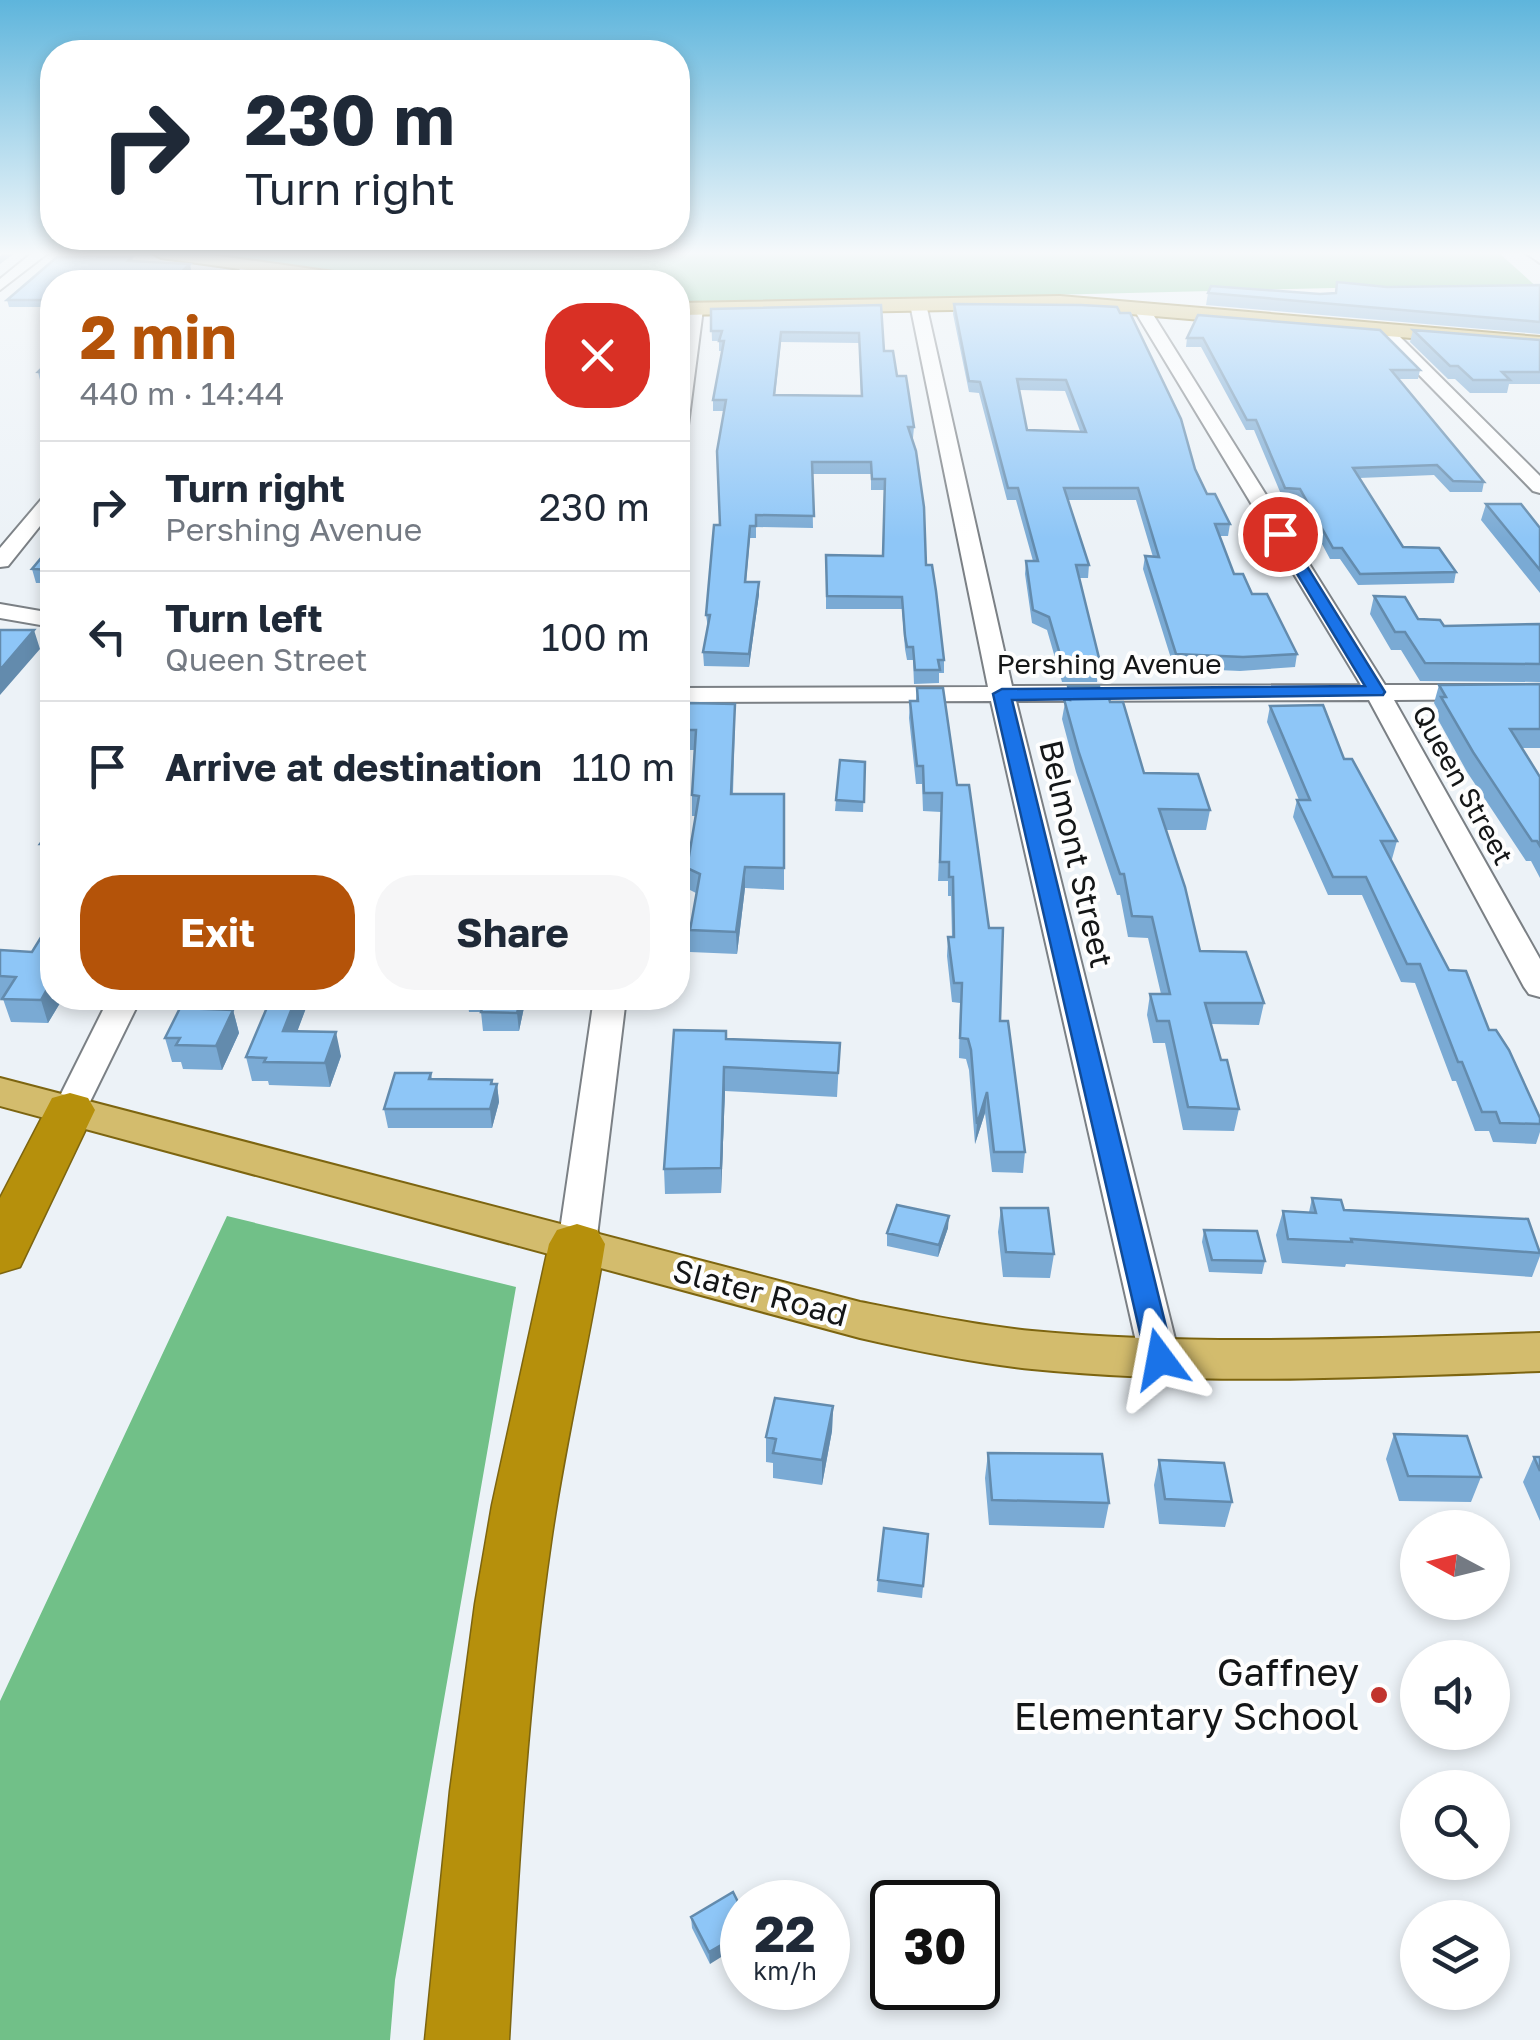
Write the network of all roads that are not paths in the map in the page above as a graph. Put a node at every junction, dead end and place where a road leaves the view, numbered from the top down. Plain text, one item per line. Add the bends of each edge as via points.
1 (928, 348) edge
2 (1166, 348) edge
3 (1402, 348) edge
4 (1540, 487) edge
5 (40, 513) edge
6 (0, 561) edge
7 (0, 611) edge
8 (40, 618) edge
9 (1377, 692) junction
10 (1540, 692) edge
11 (1002, 694) junction
12 (690, 696) edge
13 (1540, 987) edge
14 (119, 1010) edge
15 (608, 1010) edge
16 (0, 1092) edge
17 (70, 1110) junction
18 (577, 1244) junction
19 (0, 1253) edge
20 (1540, 1352) edge
21 (1160, 1359) junction
22 (467, 2040) edge

1 - 11 street, Belmont Street
2 - 9 street, Queen Street
3 - 4 street
5 - 6 street
7 - 8 street
9 - 10 street, Pershing Avenue
9 - 11 street, Pershing Avenue
9 - 13 street, Queen Street
11 - 12 street, Pershing Avenue
11 - 21 street, Belmont Street
14 - 17 street
15 - 18 street
16 - 17 main road, Slater Road
17 - 18 main road, Slater Road
17 - 19 highway
18 - 21 main road, Slater Road via 936,1338 1059,1355
18 - 22 highway via 506,1624
20 - 21 main road, Slater Road

